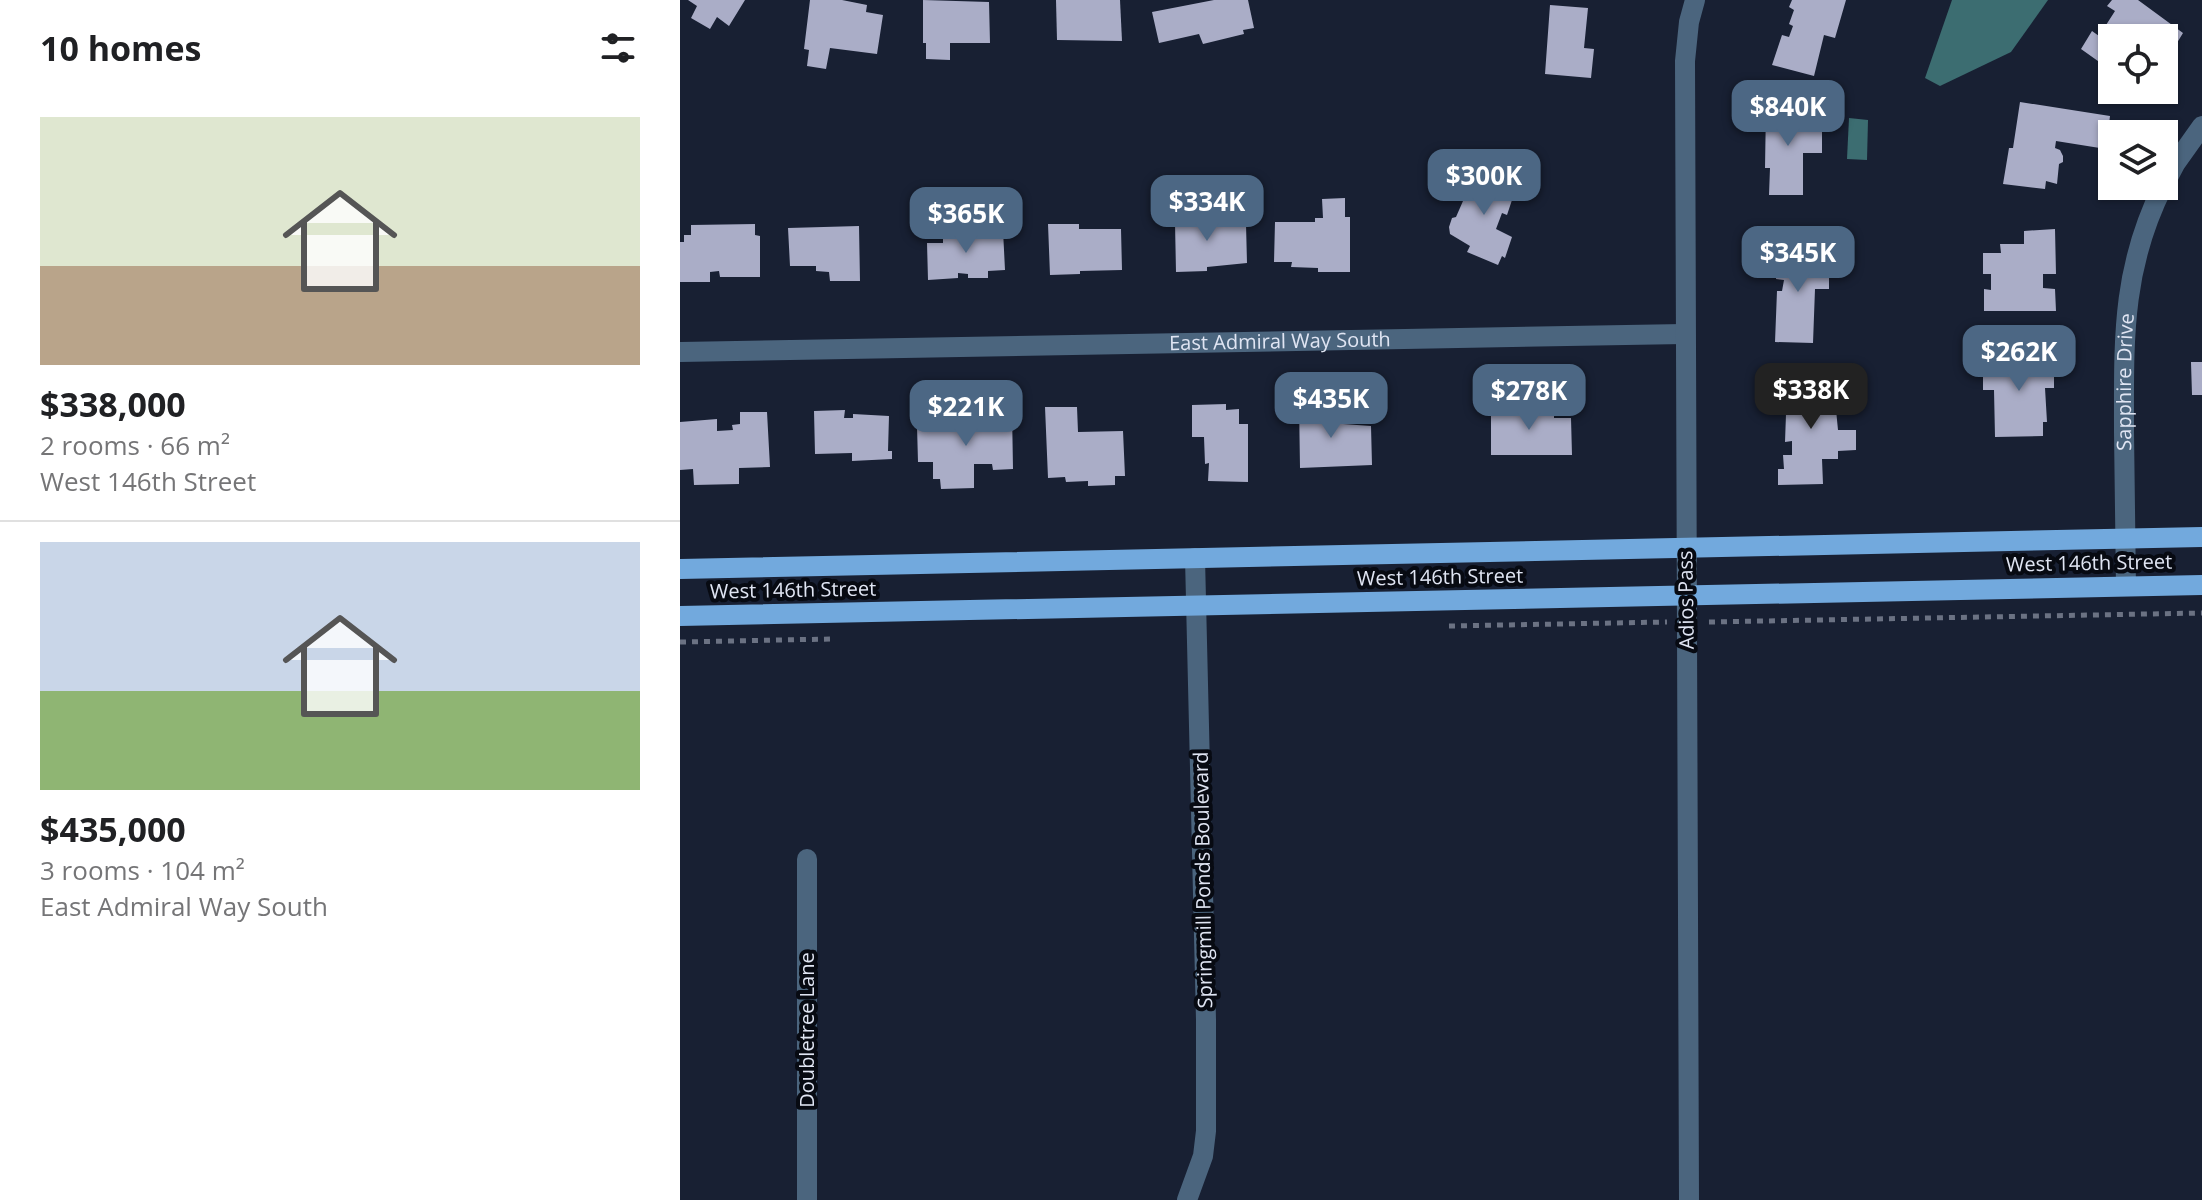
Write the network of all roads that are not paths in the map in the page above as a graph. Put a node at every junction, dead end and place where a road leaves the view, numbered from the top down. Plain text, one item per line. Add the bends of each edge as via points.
1 (1695, 0) edge
2 (2202, 126) edge
3 (2178, 160) edge
4 (2158, 200) edge
5 (1684, 334) junction
6 (680, 352) edge
7 (2202, 537) edge
8 (2125, 539) junction
9 (1685, 548) junction
10 (1195, 558) junction
11 (680, 569) edge
12 (2202, 585) edge
13 (2126, 586) junction
14 (1688, 596) junction
15 (1196, 606) junction
16 (680, 616) edge
17 (807, 859) dead end
18 (807, 1200) edge
19 (1187, 1200) edge
20 (1689, 1200) edge

1 - 5 street, Adios Pass via 1685,61
2 - 3 street, Sapphire Drive
4 - 8 street, Sapphire Drive via 2137,249 2127,299
5 - 6 street, East Admiral Way South
5 - 9 street, Adios Pass
7 - 8 main road, West 146th Street
8 - 9 main road, West 146th Street
8 - 13 street, Sapphire Drive
9 - 10 main road, West 146th Street
9 - 14 street, Adios Pass
10 - 11 main road, West 146th Street
10 - 15 street, Springmill Ponds Boulevard
12 - 13 main road, West 146th Street
13 - 14 main road, West 146th Street
14 - 15 main road, West 146th Street
14 - 20 street, Adios Pass
15 - 16 main road, West 146th Street
15 - 19 street, Springmill Ponds Boulevard via 1206,1131
17 - 18 street, Doubletree Lane

